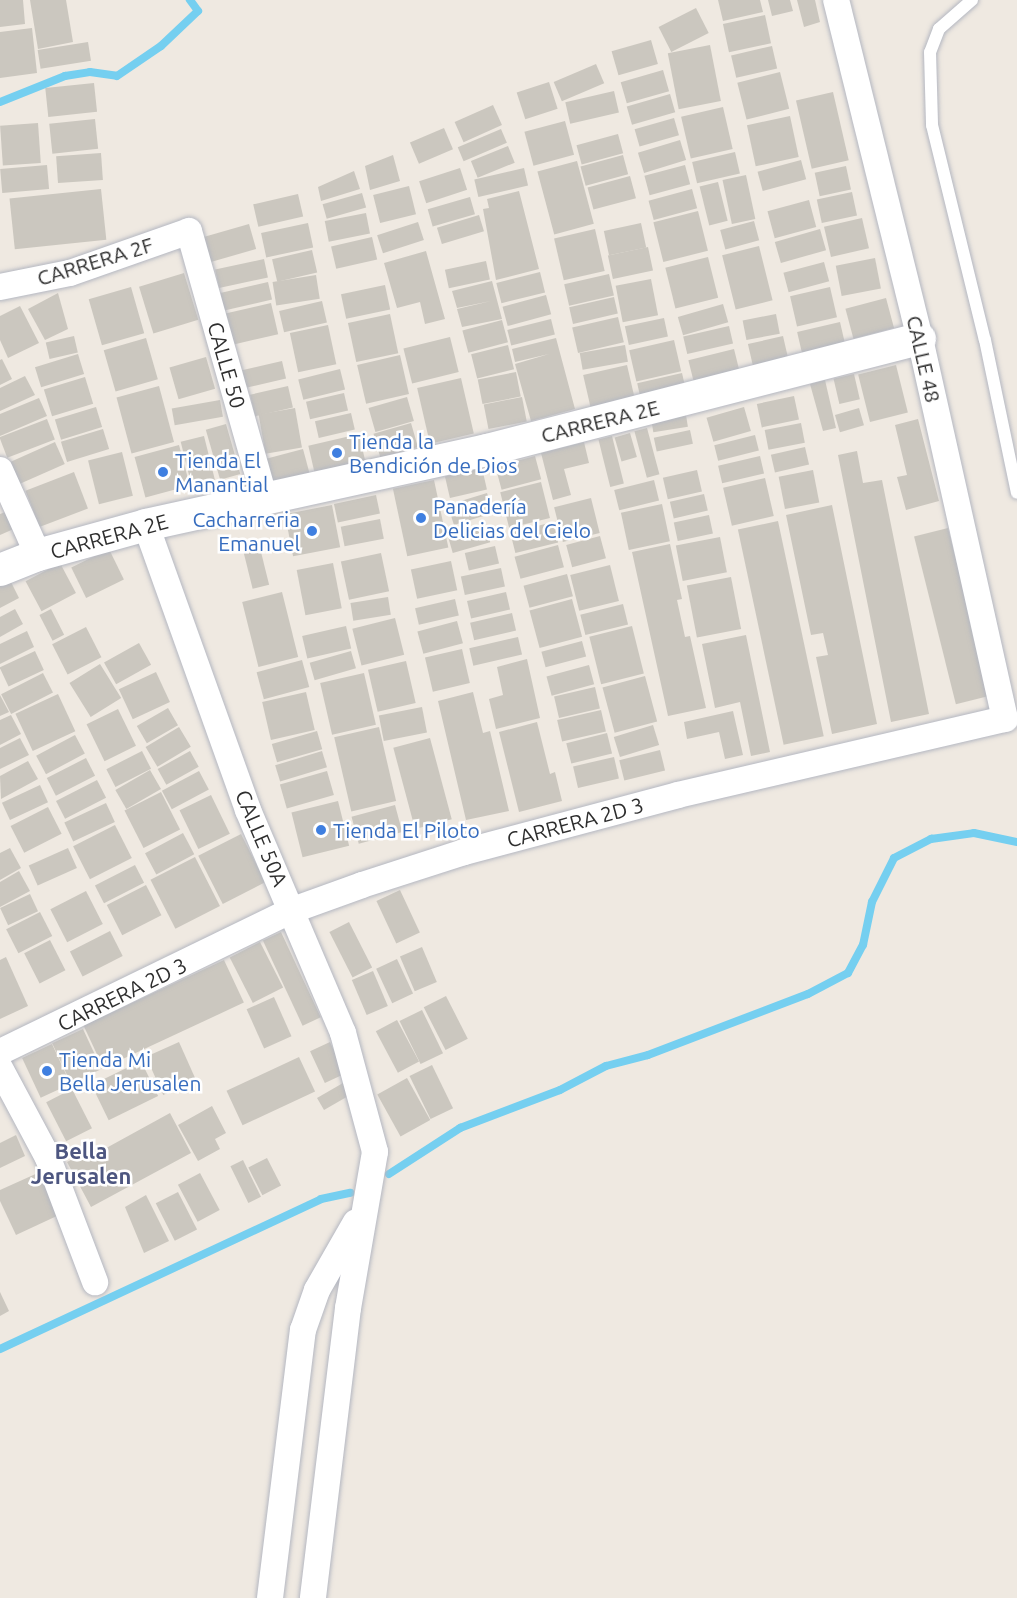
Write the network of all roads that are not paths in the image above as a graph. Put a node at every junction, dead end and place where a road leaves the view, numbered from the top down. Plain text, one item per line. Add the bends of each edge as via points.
1 (836, 0) edge
2 (972, 0) edge
3 (189, 231) joint
4 (0, 287) edge
5 (920, 339) junction
6 (0, 470) edge
7 (1017, 493) edge
8 (265, 499) junction
9 (146, 525) junction
10 (38, 555) junction
11 (0, 570) edge
12 (1005, 719) joint
13 (293, 910) junction
14 (0, 1052) edge
15 (0, 1068) edge
16 (364, 1209) junction
17 (95, 1282) dead end
18 (270, 1598) edge
19 (313, 1598) edge

1 - 5 street, CALLE 48
2 - 7 lane via 939,29 930,52 932,125 985,340
3 - 4 street, CARRERA 2F via 70,273
3 - 8 street, CALLE 50
5 - 8 street, CARRERA 2E via 487,450
5 - 12 street, CALLE 48
6 - 10 street
8 - 9 street, CARRERA 2E
9 - 10 street, CARRERA 2E
9 - 13 street, CALLE 50A via 248,810
10 - 11 street, CARRERA 2E
12 - 13 street, CARRERA 2D 3 via 780,770 464,852
13 - 14 street, CARRERA 2D 3
13 - 16 street, CALLE 50A via 343,1033 375,1152
15 - 17 street via 48,1158
16 - 18 street via 317,1290 303,1330
16 - 19 street

